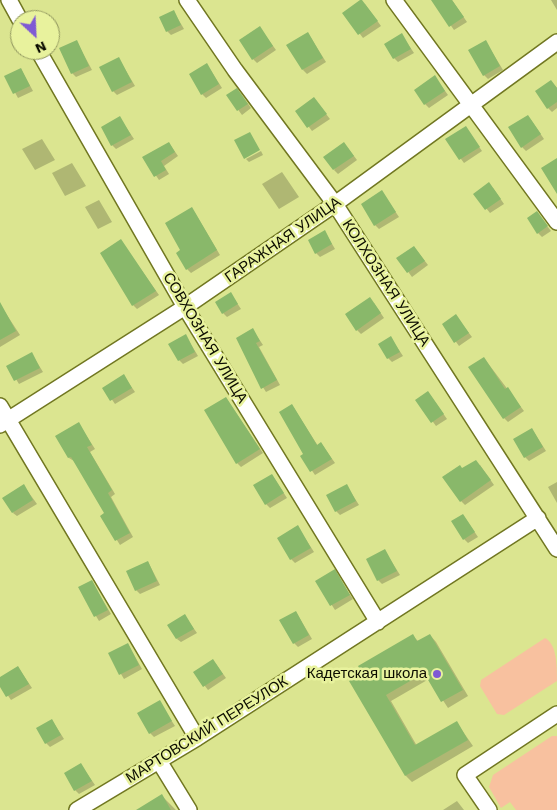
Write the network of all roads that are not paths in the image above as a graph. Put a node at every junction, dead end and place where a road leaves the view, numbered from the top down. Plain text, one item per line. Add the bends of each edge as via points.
1 (187, 0) edge
2 (394, 0) edge
3 (557, 42) edge
4 (44, 60) edge
5 (470, 104) junction
6 (335, 204) junction
7 (557, 222) edge
8 (185, 307) junction
9 (3, 417) edge
10 (538, 518) junction
11 (557, 549) edge
12 (378, 622) junction
13 (557, 714) edge
14 (197, 738) junction
15 (159, 761) junction
16 (101, 804) edge
17 (77, 810) edge
18 (190, 810) edge
19 (488, 810) edge

1 - 6 street, КОЛХОЗНАЯ УЛИЦА
2 - 5 street
3 - 5 street, ГАРАЖНАЯ УЛИЦА
4 - 8 street, СОВХОЗНАЯ УЛИЦА
5 - 6 street, ГАРАЖНАЯ УЛИЦА
5 - 7 street
6 - 8 street, ГАРАЖНАЯ УЛИЦА
6 - 10 street, КОЛХОЗНАЯ УЛИЦА
8 - 9 street, ГАРАЖНАЯ УЛИЦА
8 - 12 street, СОВХОЗНАЯ УЛИЦА
9 - 14 street
10 - 11 street, КОЛХОЗНАЯ УЛИЦА
10 - 12 street, МАРТОВСКИЙ ПЕРЕУЛОК
12 - 14 street, МАРТОВСКИЙ ПЕРЕУЛОК
13 - 19 street via 465,775
14 - 15 street, МАРТОВСКИЙ ПЕРЕУЛОК
15 - 16 street, МАРТОВСКИЙ ПЕРЕУЛОК
15 - 18 street
16 - 17 street, МАРТОВСКИЙ ПЕРЕУЛОК

